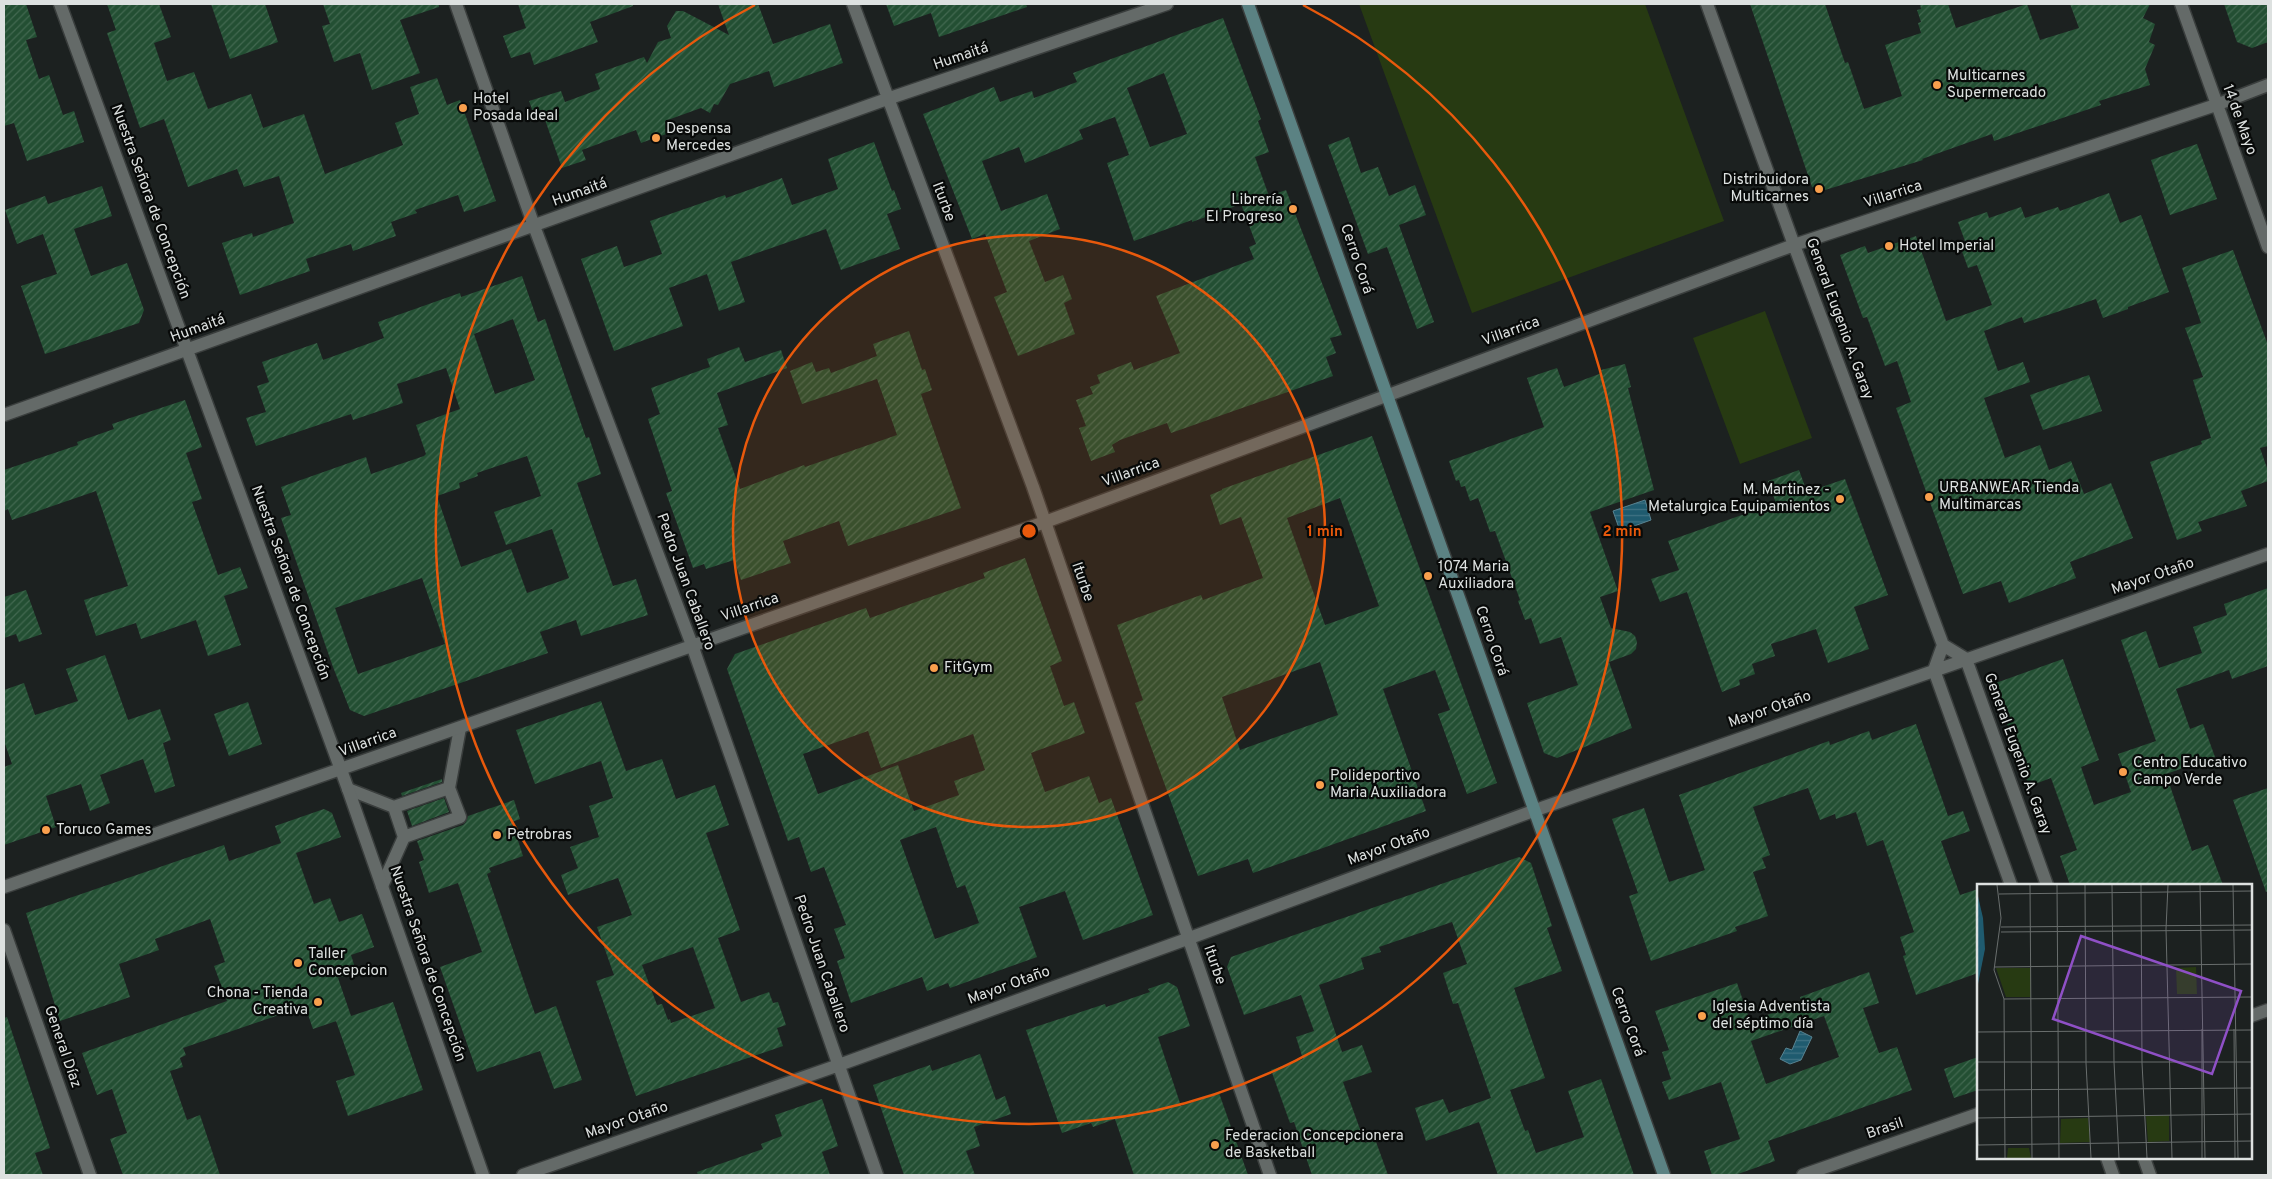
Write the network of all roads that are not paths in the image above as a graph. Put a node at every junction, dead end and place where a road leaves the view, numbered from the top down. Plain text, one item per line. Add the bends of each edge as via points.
1 (60, 4) edge
2 (456, 4) edge
3 (853, 4) edge
4 (1167, 4) edge
5 (1248, 4) edge
6 (1708, 4) edge
7 (2181, 4) edge
8 (2268, 85) edge
9 (887, 99) junction
10 (2216, 104) junction
11 (534, 226) junction
12 (1794, 245) junction
13 (2268, 247) edge
14 (187, 350) junction
15 (1386, 396) junction
16 (4, 415) edge
17 (1045, 522) junction
18 (2268, 554) edge
19 (692, 645) junction
20 (1943, 645) junction
21 (1966, 658) junction
22 (1934, 670) junction
23 (460, 728) junction
24 (341, 770) junction
25 (450, 788) junction
26 (348, 789) junction
27 (394, 807) junction
28 (1533, 811) junction
29 (404, 837) junction
30 (2011, 884) edge
31 (2047, 884) edge
32 (382, 886) junction
33 (4, 887) edge
34 (4, 930) edge
35 (1187, 939) junction
36 (2268, 1010) edge
37 (2252, 1016) edge
38 (839, 1065) junction
39 (1977, 1114) edge
40 (2107, 1159) edge
41 (2144, 1159) edge
42 (90, 1175) edge
43 (483, 1175) edge
44 (523, 1175) edge
45 (877, 1175) edge
46 (1270, 1175) edge
47 (1664, 1175) edge
48 (1803, 1175) edge
49 (2113, 1175) edge
50 (2150, 1175) edge

1 - 14 street, Nuestra Señora de Concepción
2 - 11 street, Pedro Juan Caballero
3 - 9 street, Iturbe
4 - 9 street, Humaitá
5 - 15 street, Cerro Corá
6 - 12 street, General Eugenio A. Garay
7 - 10 street, 14 de Mayo
8 - 10 street, Villarrica
9 - 11 street, Humaitá
9 - 17 street, Iturbe
10 - 12 street, Villarrica
10 - 13 street, 14 de Mayo
11 - 14 street, Humaitá
11 - 19 street, Pedro Juan Caballero
12 - 15 street, Villarrica
12 - 20 street, General Eugenio A. Garay
14 - 16 street, Humaitá
14 - 24 street, Nuestra Señora de Concepción
15 - 17 street, Villarrica
15 - 28 street, Cerro Corá
17 - 19 street, Villarrica
17 - 35 street, Iturbe
18 - 21 street, Mayor Otaño
19 - 23 street, Villarrica
19 - 38 street, Pedro Juan Caballero
20 - 21 street
20 - 22 street
21 - 22 street, Mayor Otaño
21 - 31 street, General Eugenio A. Garay
22 - 28 street, Mayor Otaño
22 - 30 street
23 - 24 street, Villarrica
23 - 25 street
24 - 26 street, Nuestra Señora de Concepción
24 - 33 street, Villarrica
25 - 27 street
25 - 29 street via 460,817
26 - 27 street
26 - 32 street, Nuestra Señora de Concepción
27 - 29 street
28 - 35 street, Mayor Otaño
28 - 47 street, Cerro Corá
29 - 32 street
32 - 43 street, Nuestra Señora de Concepción
34 - 42 street, General Díaz
35 - 38 street, Mayor Otaño
35 - 46 street, Iturbe
36 - 37 street
38 - 44 street, Mayor Otaño
38 - 45 street, Pedro Juan Caballero
39 - 48 street, Brasil
40 - 49 street
41 - 50 street

